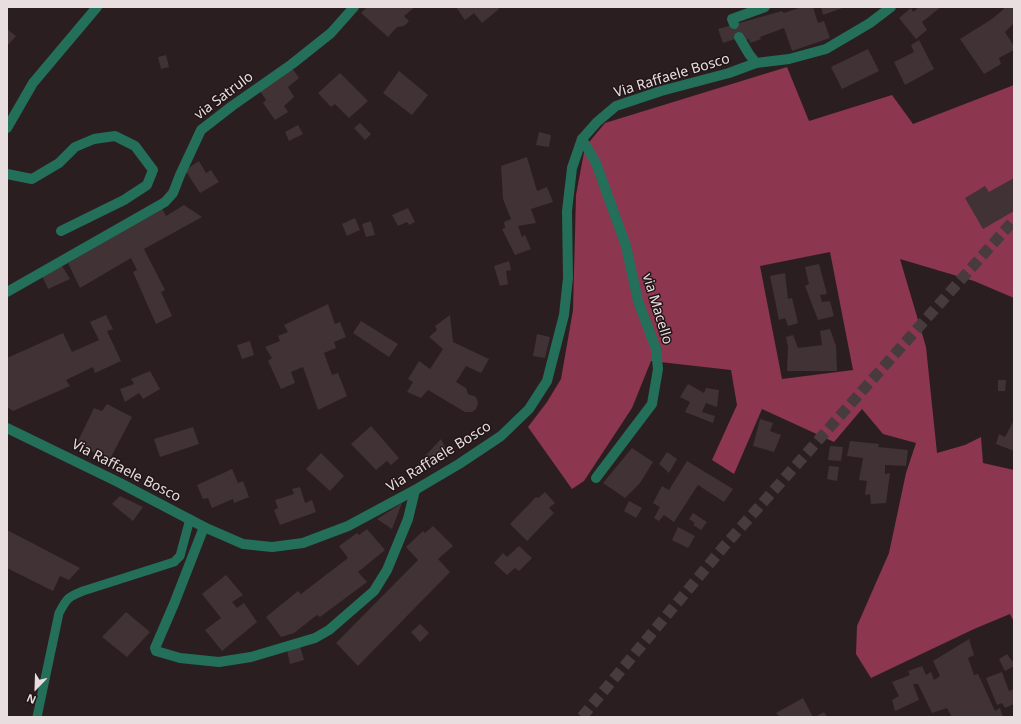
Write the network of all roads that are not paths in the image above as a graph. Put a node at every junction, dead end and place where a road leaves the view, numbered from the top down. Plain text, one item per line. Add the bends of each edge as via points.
1 (97, 7) edge
2 (354, 7) edge
3 (765, 7) edge
4 (891, 7) edge
5 (734, 24) dead end
6 (739, 37) dead end
7 (756, 63) junction
8 (7, 128) edge
9 (582, 139) junction
10 (7, 174) edge
11 (61, 231) dead end
12 (7, 292) edge
13 (7, 428) edge
14 (596, 478) dead end
15 (415, 490) junction
16 (190, 520) junction
17 (204, 527) junction
18 (37, 717) edge

1 - 8 street via 32,83
2 - 12 street, via Satrulo via 331,33 309,51 201,130 173,193 165,202
3 - 5 street via 732,19
4 - 7 street, Via Raffaele Bosco via 870,23 826,49 789,59
6 - 7 street
7 - 9 street, Via Raffaele Bosco via 616,106
9 - 14 street, via Macello via 596,163 626,246 638,301 656,349 658,369 652,404
9 - 15 street, Via Raffaele Bosco via 572,168 567,211 568,278 564,315 547,381 529,409 501,436
10 - 11 street via 32,179 59,162 75,147 94,139 114,136 136,146 153,170 147,185 124,200
13 - 16 street, Via Raffaele Bosco
15 - 17 street, Via Raffaele Bosco via 348,526 303,543 272,546 243,544
15 - 17 street via 408,519 388,570 374,590 329,630 315,638 251,657 219,662 180,658 156,651 155,648
16 - 17 street, Via Raffaele Bosco
16 - 18 lane via 180,556 174,562 83,590 70,596 65,602 59,613

